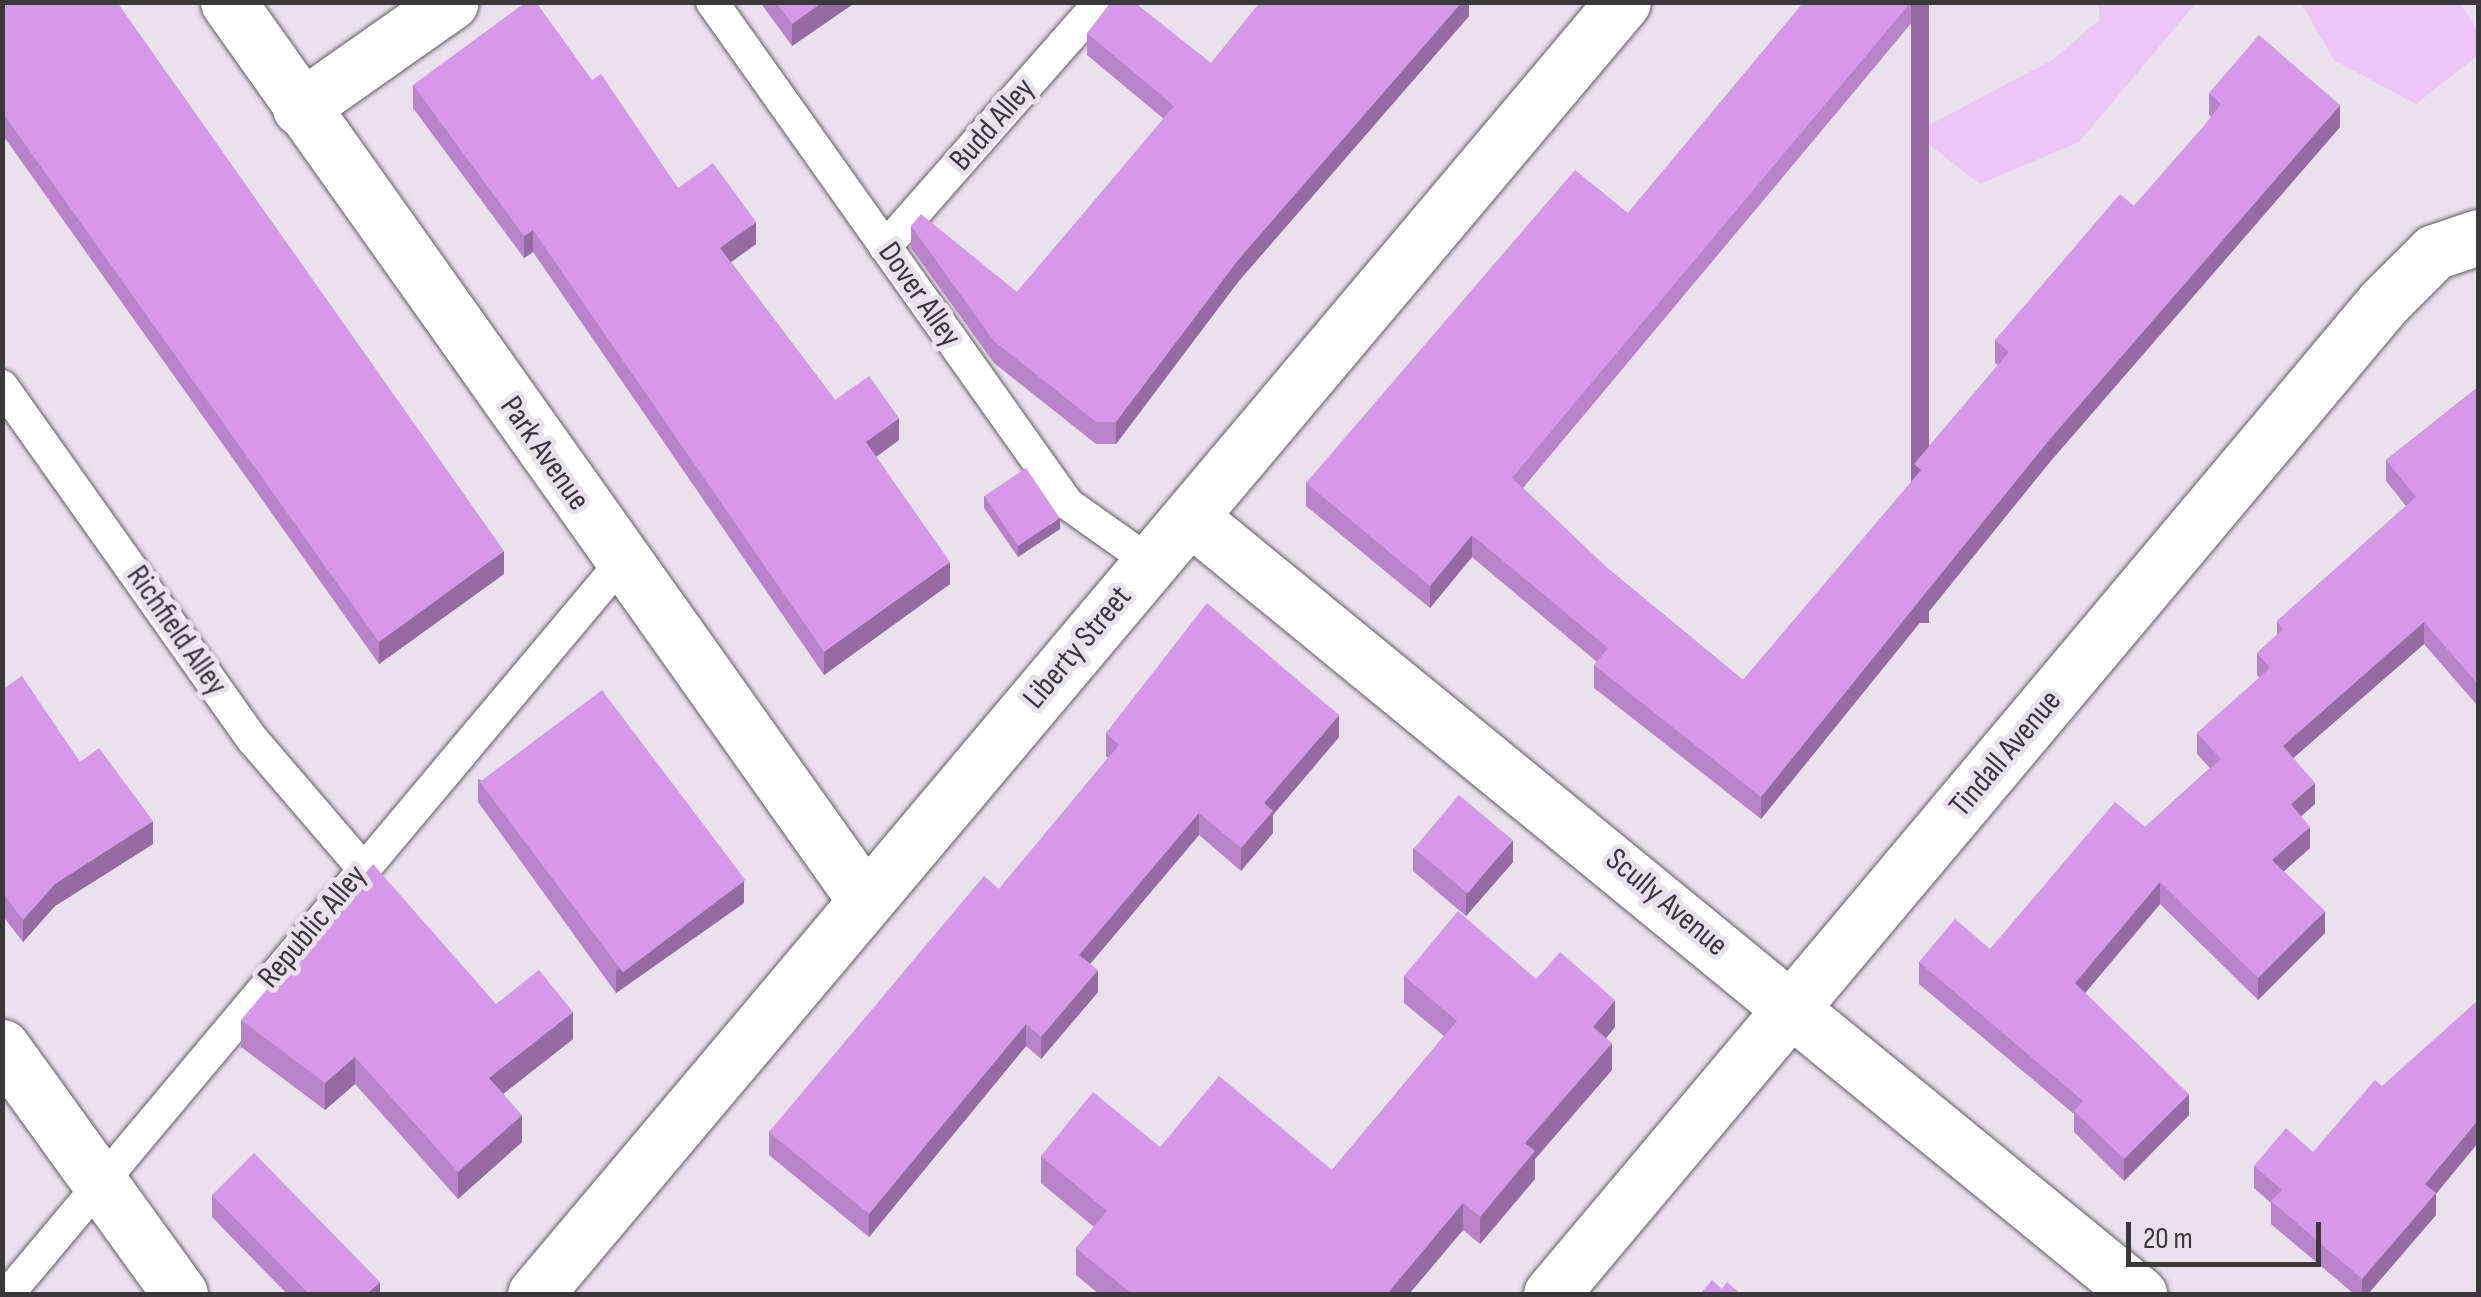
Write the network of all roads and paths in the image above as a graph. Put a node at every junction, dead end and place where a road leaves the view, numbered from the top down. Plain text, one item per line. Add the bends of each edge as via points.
1 (228, 2) edge
2 (451, 2) edge
3 (712, 2) edge
4 (1100, 2) edge
5 (1622, 2) edge
6 (300, 108) junction
7 (2478, 237) edge
8 (886, 248) junction
9 (2, 386) edge
10 (1190, 516) junction
11 (1150, 562) junction
12 (622, 563) junction
13 (362, 868) junction
14 (866, 901) junction
15 (1792, 1008) junction
16 (2, 1047) edge
17 (100, 1185) junction
18 (8, 1294) edge
19 (180, 1294) edge
20 (536, 1294) edge
21 (1551, 1294) edge
22 (2138, 1294) edge

1 - 6 street, Park Avenue
2 - 6 street
3 - 8 lane, Dover Alley
4 - 8 lane, Budd Alley
5 - 10 street, Liberty Street
6 - 12 street, Park Avenue
7 - 15 street, Tindall Avenue via 2434,252 2383,304
8 - 11 lane, Dover Alley via 1068,504
9 - 13 lane, Richfield Alley via 253,740
10 - 11 street, Liberty Street
10 - 15 street, Scully Avenue
11 - 14 street, Liberty Street
12 - 13 lane, Republic Alley
12 - 14 street, Park Avenue
13 - 17 lane, Republic Alley
14 - 20 street, Liberty Street
15 - 21 street, Tindall Avenue
15 - 22 street, Scully Avenue
16 - 17 street
17 - 18 lane, Republic Alley
17 - 19 street

